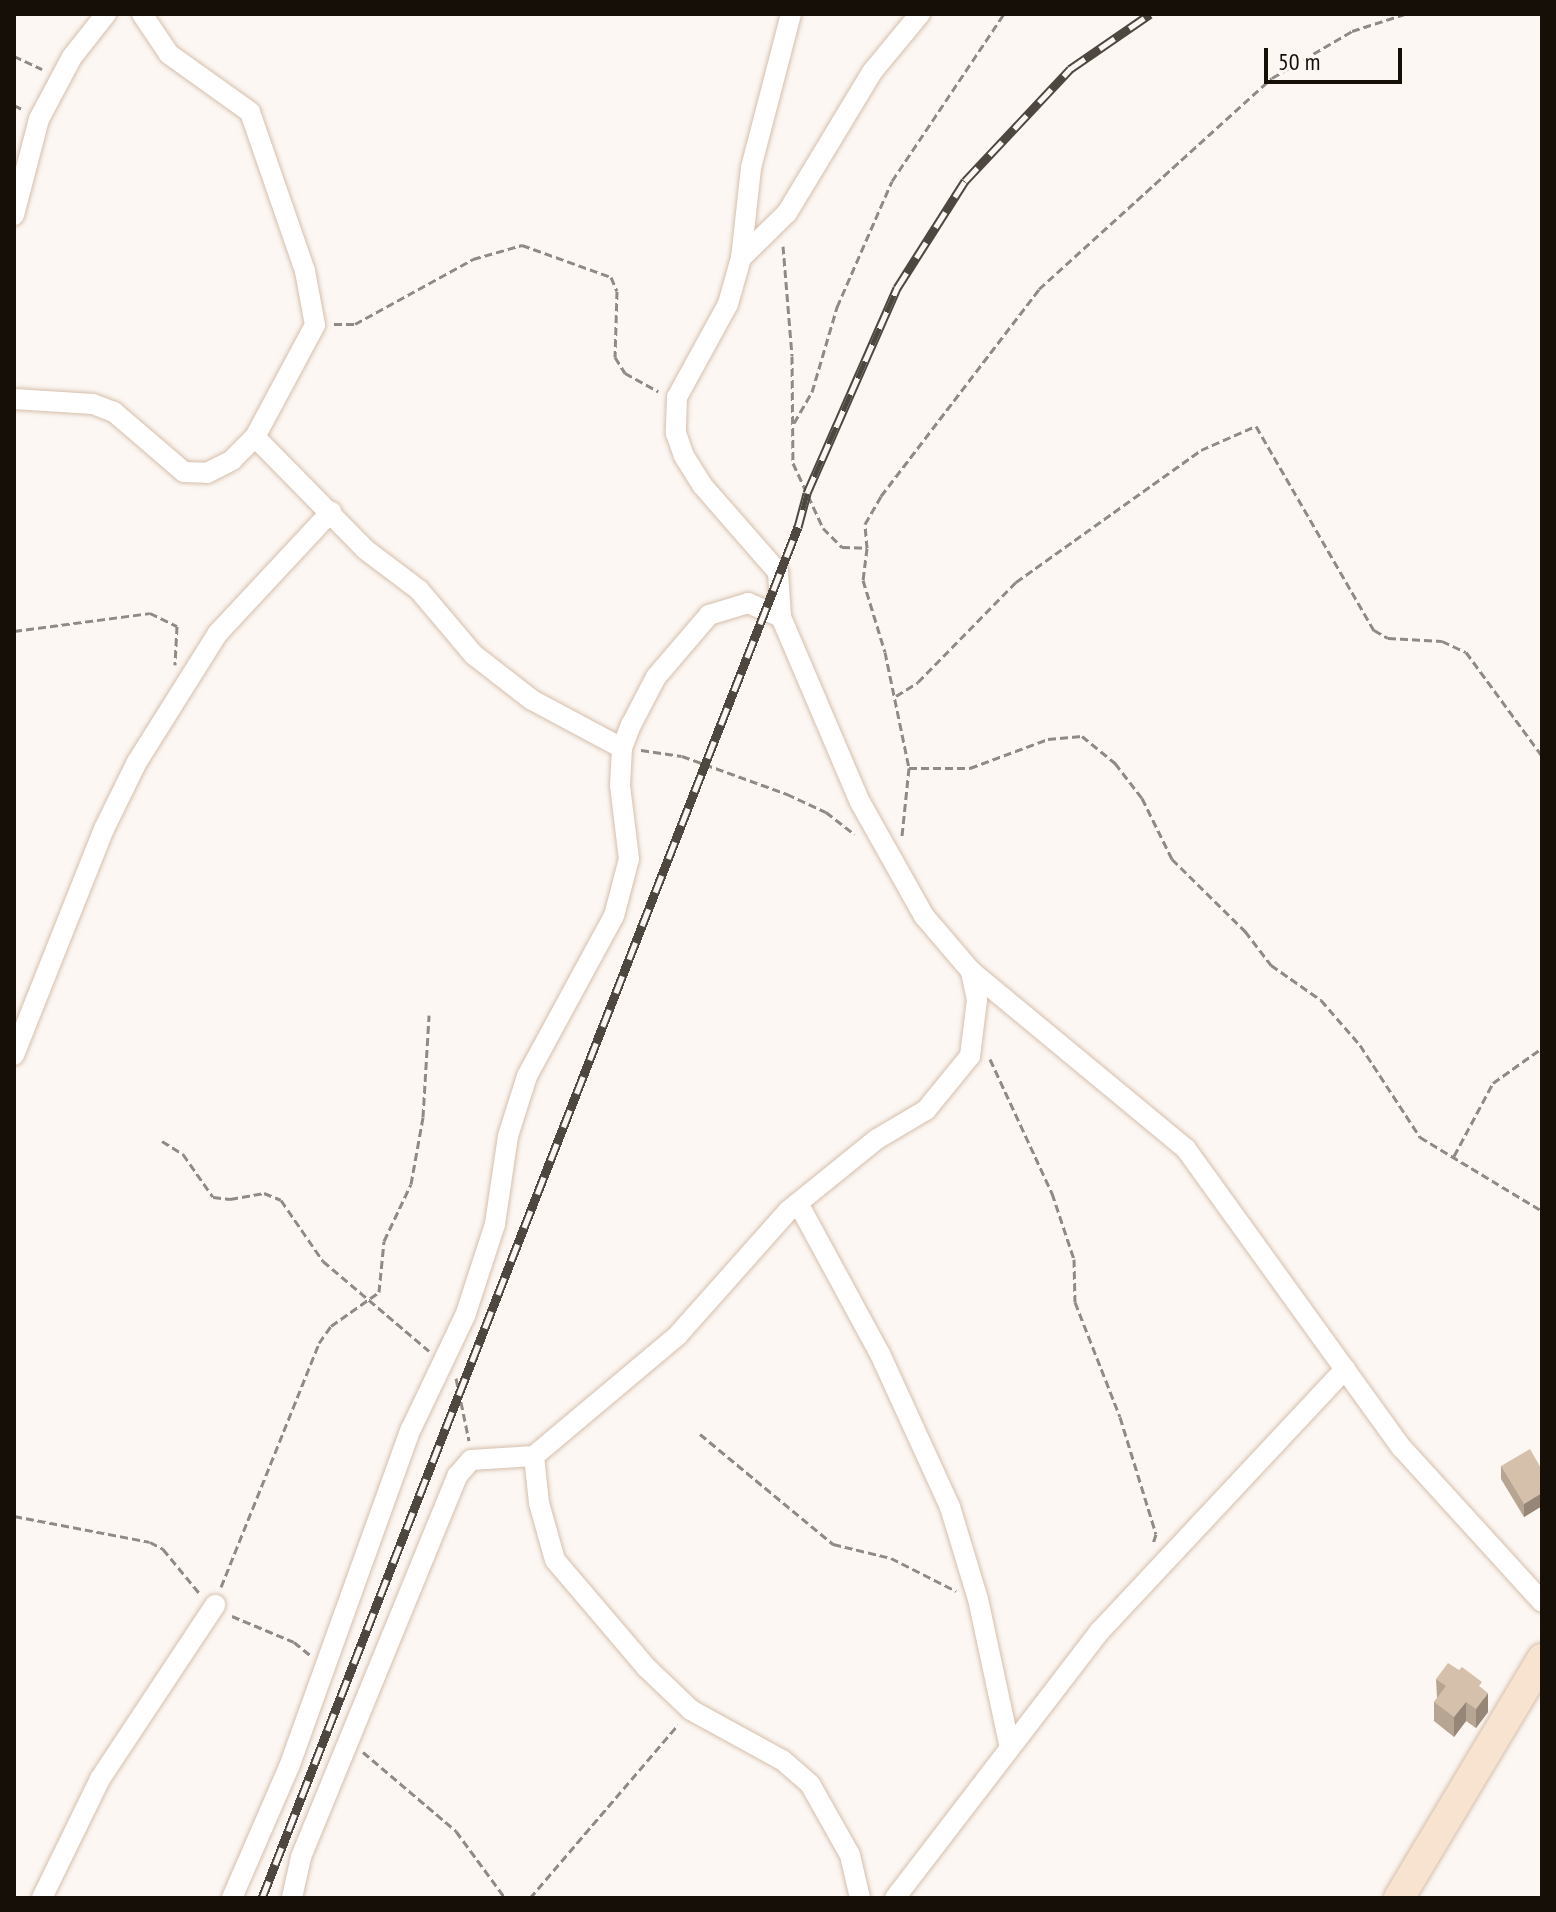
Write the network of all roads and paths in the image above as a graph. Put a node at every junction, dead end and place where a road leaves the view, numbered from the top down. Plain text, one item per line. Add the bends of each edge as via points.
1 (106, 14) edge
2 (142, 14) edge
3 (791, 14) edge
4 (920, 14) edge
5 (1004, 14) edge
6 (1405, 14) edge
7 (14, 56) edge
8 (60, 77) junction
9 (787, 213) junction
10 (14, 215) edge
11 (741, 258) junction
12 (315, 325) junction
13 (677, 397) junction
14 (14, 399) edge
15 (793, 427) junction
16 (255, 437) junction
17 (331, 512) junction
18 (867, 548) junction
19 (781, 617) junction
20 (14, 631) edge
21 (896, 696) dead end
22 (171, 705) junction
23 (622, 748) junction
24 (1542, 756) edge
25 (909, 768) junction
26 (862, 840) dead end
27 (896, 871) junction
28 (971, 971) junction
29 (429, 1015) dead end
30 (1542, 1048) edge
31 (14, 1055) edge
32 (989, 1056) dead end
33 (162, 1141) dead end
34 (1454, 1156) junction
35 (798, 1203) junction
36 (1542, 1211) edge
37 (372, 1299) junction
38 (445, 1361) junction
39 (1345, 1369) junction
40 (700, 1434) dead end
41 (534, 1456) junction
42 (471, 1460) junction
43 (14, 1516) edge
44 (1148, 1575) junction
45 (978, 1599) junction
46 (1542, 1602) edge
47 (215, 1605) junction
48 (1542, 1659) edge
49 (326, 1668) junction
50 (691, 1710) junction
51 (349, 1740) junction
52 (1010, 1748) junction
53 (42, 1898) edge
54 (232, 1898) edge
55 (292, 1898) edge
56 (505, 1898) edge
57 (530, 1898) edge
58 (860, 1898) edge
59 (895, 1898) edge
60 (1399, 1898) edge

1 - 8 street
2 - 12 street via 169,54 250,112 305,271
3 - 11 street via 751,168
4 - 9 street via 857,95
5 - 15 path via 892,181 837,307 812,392
6 - 18 path via 1352,31 1272,78 1039,289 881,496 865,524
7 - 8 path
8 - 10 street via 39,119
9 - 11 street
9 - 15 path via 783,255
11 - 13 street via 728,304
12 - 13 path via 355,324 473,259 522,245 611,277 617,291 615,357 625,373 643,385
12 - 16 street
13 - 19 street via 676,433 684,456 702,485 778,572
14 - 16 street via 93,404 114,412 184,472 207,473 232,460
15 - 18 path via 793,463 823,528 842,547
16 - 17 street
17 - 22 street via 218,633
17 - 23 street via 366,550 419,590 474,655 532,700
18 - 25 path via 863,580 885,652
19 - 23 street via 748,603 709,615 656,677
19 - 27 street via 860,802
20 - 22 path via 150,613 177,626
21 - 24 path via 918,682 1016,582 1201,450 1256,426 1374,630 1388,638 1442,641 1466,652
22 - 31 street via 104,829
23 - 26 path via 682,756 787,794 826,812
23 - 38 street via 620,786 629,837 624,884 594,959 572,989 527,1076 508,1136 495,1224
25 - 27 path
25 - 34 path via 970,768 1048,739 1082,736 1115,763 1142,798 1172,859 1245,931 1271,965 1321,1000 1360,1045 1420,1137
27 - 28 street via 924,916
28 - 35 street via 977,1020 970,1056 960,1072 926,1110 877,1139
28 - 39 street via 1186,1149
29 - 37 path via 423,1117 411,1184 384,1241 379,1292
30 - 34 path via 1493,1083
32 - 44 path via 1052,1193 1074,1259 1075,1302 1120,1417 1156,1534
33 - 37 path via 183,1154 213,1197 264,1193 281,1200 323,1261
34 - 36 path
35 - 41 street via 678,1335
35 - 45 street via 916,1425 950,1507
37 - 38 path
37 - 47 path via 331,1326 319,1343 257,1488
38 - 42 path via 465,1405
38 - 49 street via 411,1429
39 - 44 street
39 - 46 street via 1402,1448
40 - 45 path via 833,1544 891,1558
41 - 42 street
41 - 50 street via 539,1503 555,1560 646,1667
42 - 51 street via 446,1495
43 - 47 path via 150,1542
44 - 52 street
45 - 52 street
47 - 49 path via 294,1642
47 - 53 street via 100,1779
48 - 60 street
49 - 54 street
50 - 57 path
50 - 58 street via 782,1760 810,1784 850,1855
51 - 55 street via 301,1857
51 - 56 path via 456,1831
52 - 59 street

